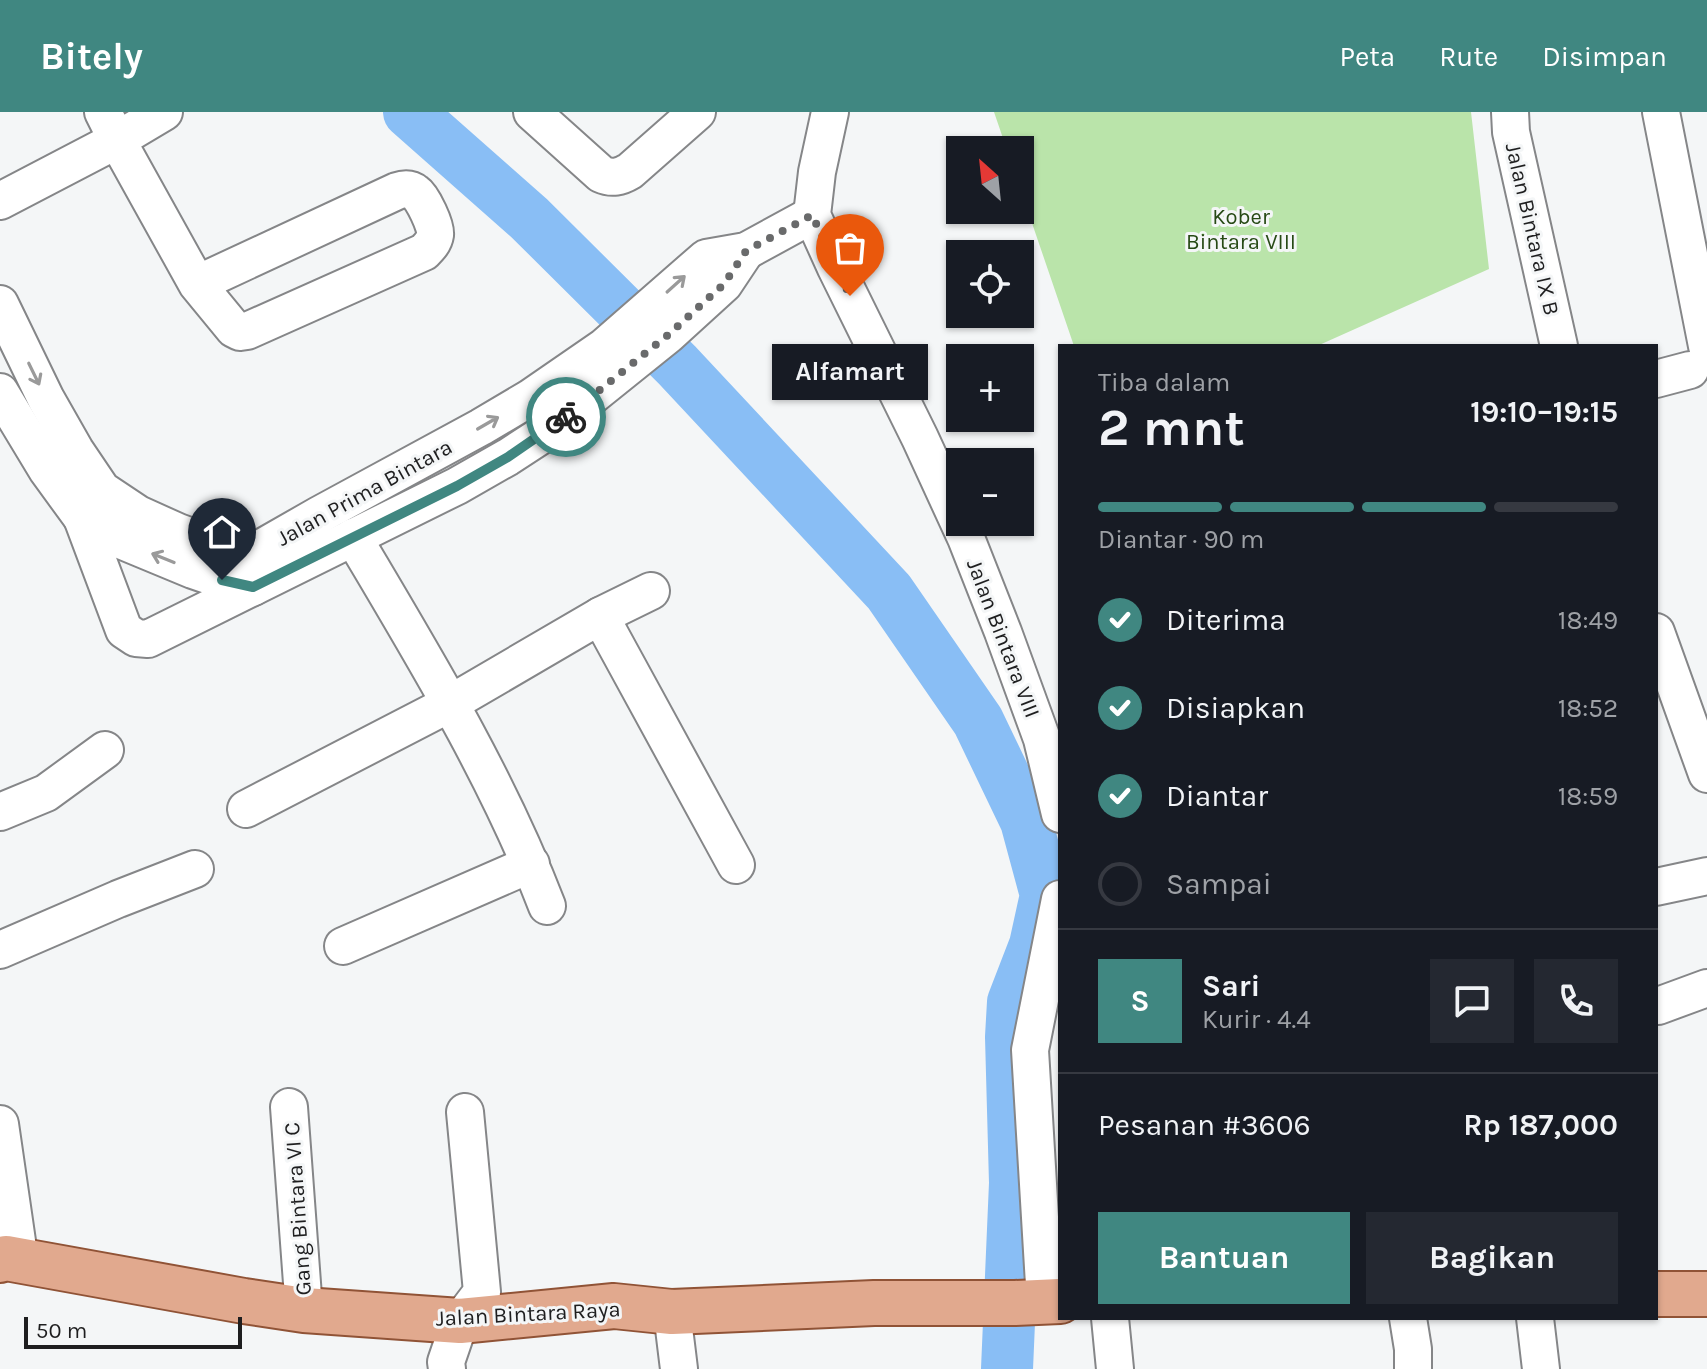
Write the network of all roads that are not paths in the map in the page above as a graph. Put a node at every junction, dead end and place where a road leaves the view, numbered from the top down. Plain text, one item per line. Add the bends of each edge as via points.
1 (164, 112) edge
2 (532, 112) edge
3 (697, 112) edge
4 (830, 112) edge
5 (1510, 112) edge
6 (1661, 112) edge
7 (110, 126) edge
8 (0, 201) edge
9 (812, 215) junction
10 (197, 284) junction
11 (0, 304) edge
12 (1559, 344) edge
13 (614, 359) junction
14 (1684, 365) edge
15 (0, 392) edge
16 (530, 398) junction
17 (551, 429) junction
18 (92, 504) junction
19 (353, 537) junction
20 (256, 551) junction
21 (253, 587) junction
22 (651, 591) dead end
23 (600, 616) junction
24 (1658, 638) edge
25 (451, 703) junction
26 (105, 750) dead end
27 (1707, 774) edge
28 (1058, 806) edge
29 (246, 809) dead end
30 (0, 812) edge
31 (531, 864) junction
32 (736, 865) dead end
33 (195, 869) dead end
34 (1707, 876) edge
35 (1658, 887) edge
36 (547, 906) dead end
37 (1058, 909) edge
38 (343, 946) dead end
39 (0, 950) edge
40 (1707, 988) edge
41 (1658, 1006) edge
42 (289, 1107) dead end
43 (465, 1112) dead end
44 (0, 1124) edge
45 (6, 1265) edge
46 (1658, 1294) edge
47 (1707, 1294) edge
48 (1040, 1302) edge
49 (304, 1310) junction
50 (672, 1312) junction
51 (1110, 1320) edge
52 (1408, 1320) edge
53 (1535, 1320) edge
54 (460, 1321) junction
55 (447, 1369) edge
56 (679, 1369) edge
57 (1115, 1369) edge
58 (1413, 1369) edge
59 (1541, 1369) edge

1 - 7 street
2 - 3 street via 601,174 615,177 630,171
4 - 9 street
5 - 12 street, Jalan Bintara IX B
6 - 14 street
7 - 8 street
7 - 10 street
9 - 13 street, Jalan Prima Bintara via 746,251 706,258 657,323
9 - 28 street, Jalan Bintara VIII via 966,538 1042,739
10 - 10 street via 404,189 419,195 436,229 424,252 247,331 234,329
11 -> 18 street, Jalan Prima Bintara via 75,450
13 - 16 street, Jalan Prima Bintara
13 - 17 street, Jalan Prima Bintara
15 - 18 street, Jalan Prima Bintara via 47,470
16 - 17 street
20 -> 16 street, Jalan Prima Bintara
17 - 19 street, Jalan Prima Bintara via 457,486
18 - 20 street, Jalan Prima Bintara via 138,514 219,547
21 -> 18 street, Jalan Prima Bintara via 123,541
18 - 21 street via 124,630 136,638 148,639
19 - 21 street, Jalan Prima Bintara
19 - 25 street
20 - 21 street
22 - 23 street
23 - 25 street
23 - 32 street
24 - 27 street
25 - 29 street
25 - 31 street
26 - 30 street via 46,793
31 - 36 street
31 - 38 street
33 - 39 street
34 - 35 street
37 - 48 street via 1030,1050
40 - 41 street
42 - 49 street, Gang Bintara VI C
43 - 54 street via 482,1292
44 - 45 street
45 - 49 main road, Jalan Bintara Raya
46 - 47 main road
48 - 50 main road, Jalan Bintara Raya
49 - 54 main road, Jalan Bintara Raya
50 - 54 main road, Jalan Bintara Raya via 614,1306
50 - 56 street
51 - 57 street
52 - 58 street
53 - 59 street
54 - 55 street

